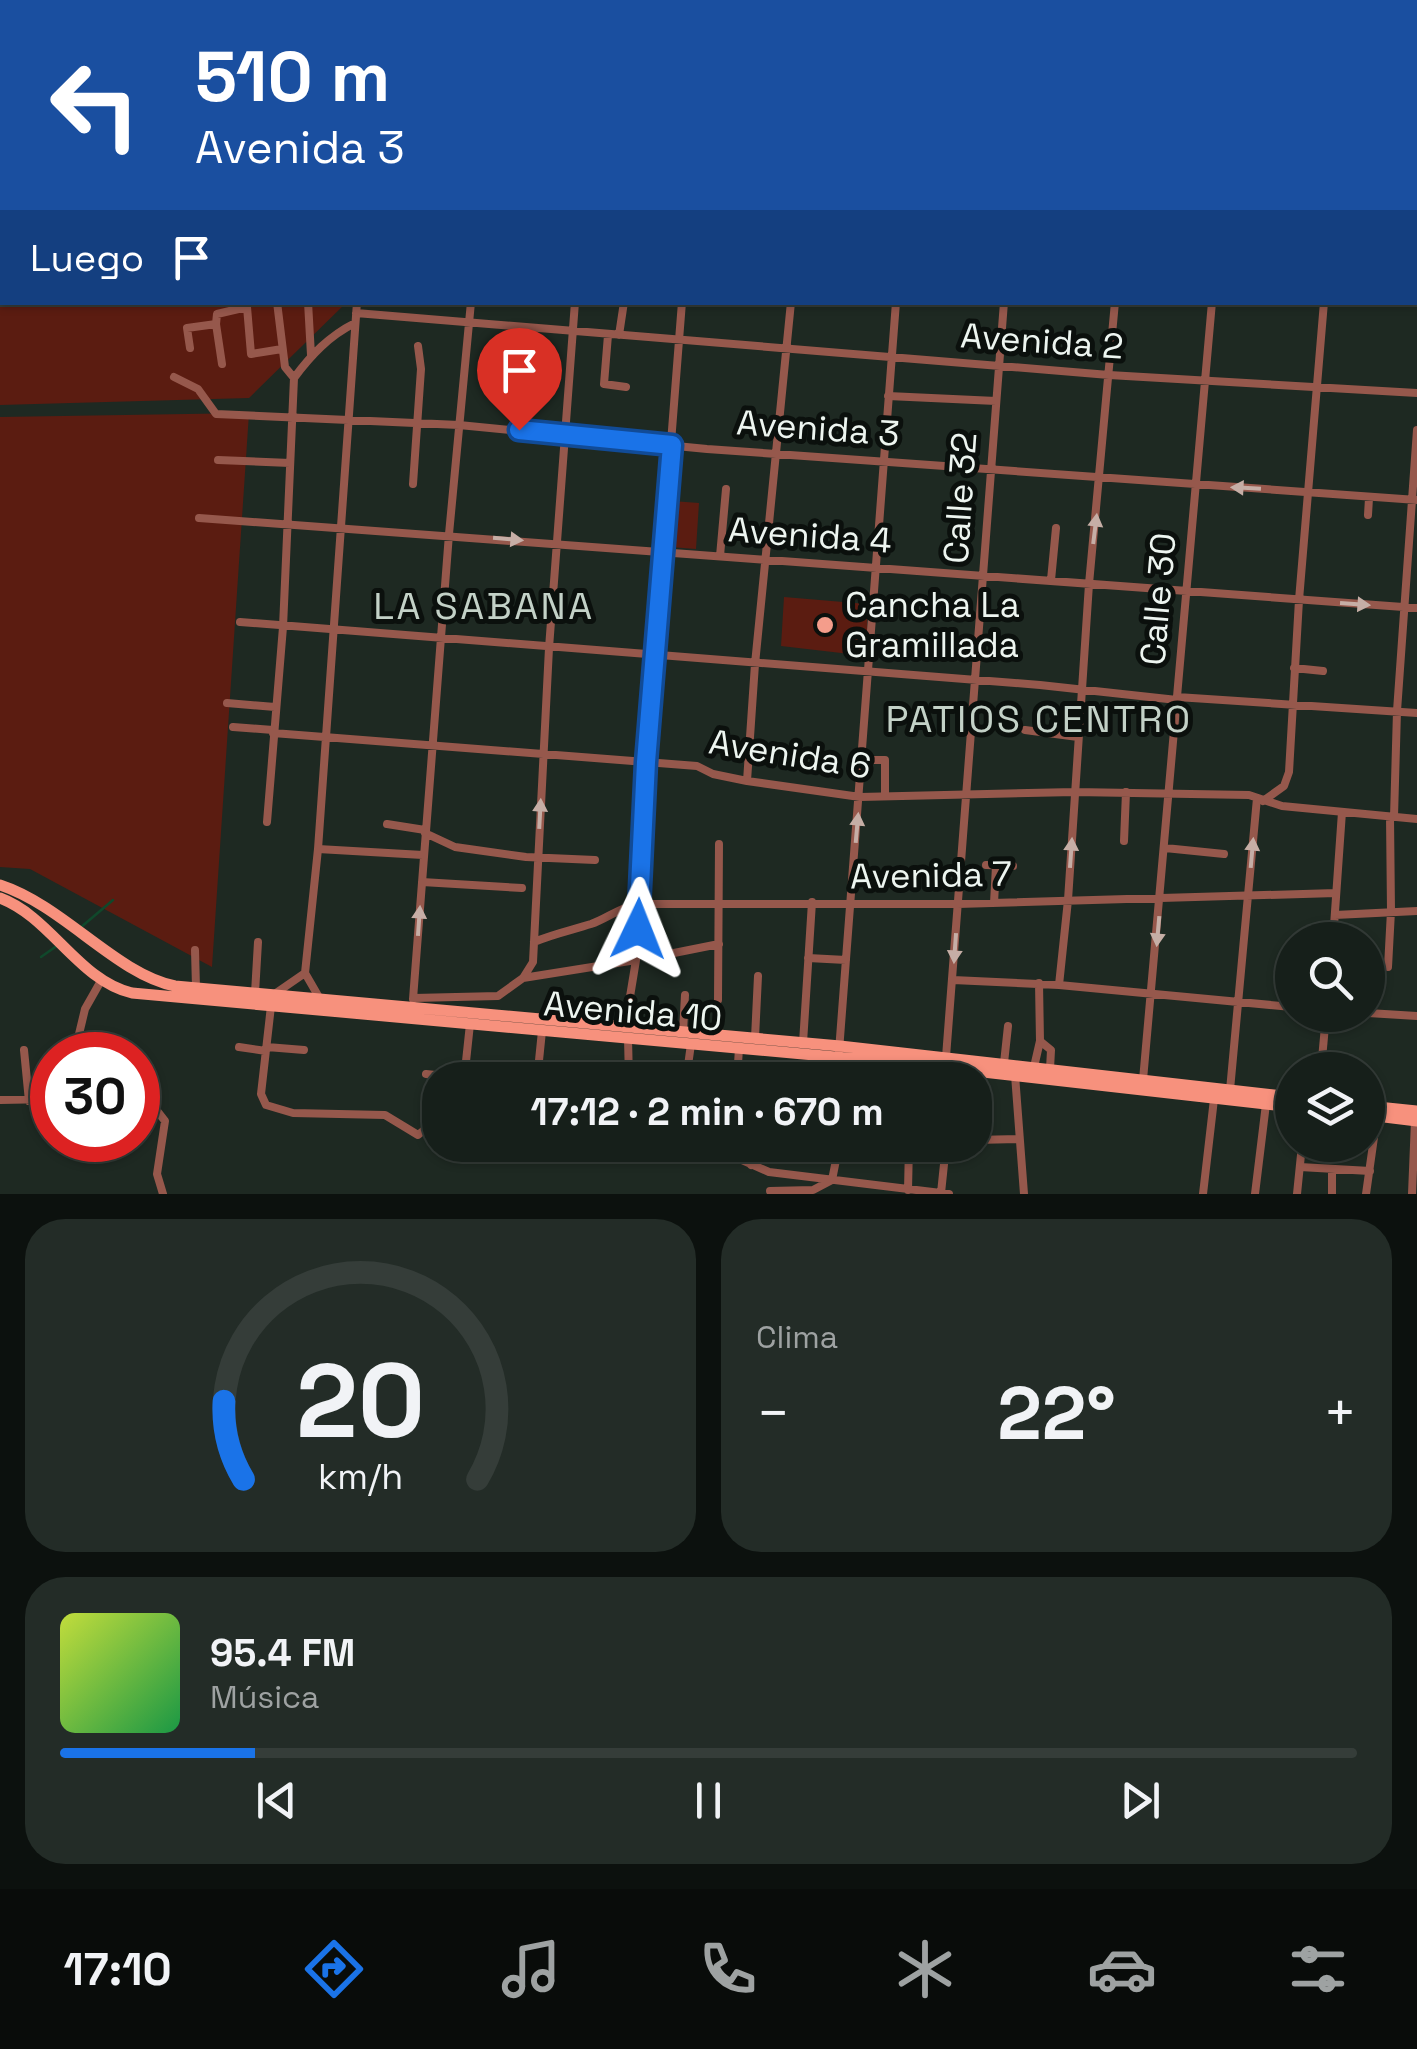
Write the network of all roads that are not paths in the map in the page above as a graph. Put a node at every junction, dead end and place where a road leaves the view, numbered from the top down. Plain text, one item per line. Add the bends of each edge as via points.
1 (247, 305) edge
2 (278, 305) edge
3 (308, 305) edge
4 (357, 305) edge
5 (471, 305) edge
6 (575, 305) edge
7 (624, 305) edge
8 (682, 305) edge
9 (790, 305) edge
10 (896, 305) edge
11 (1004, 305) edge
12 (1115, 305) edge
13 (1212, 305) edge
14 (1324, 305) edge
15 (358, 317) junction
16 (216, 324) junction
17 (469, 324) junction
18 (572, 331) junction
19 (608, 335) junction
20 (619, 335) junction
21 (679, 339) junction
22 (418, 346) dead end
23 (788, 347) junction
24 (190, 348) dead end
25 (282, 349) junction
26 (311, 355) junction
27 (892, 356) junction
28 (222, 364) dead end
29 (999, 366) junction
30 (1109, 375) junction
31 (174, 376) dead end
32 (294, 378) junction
33 (1205, 380) junction
34 (1318, 386) junction
35 (626, 388) dead end
36 (1417, 393) edge
37 (888, 396) junction
38 (996, 401) junction
39 (292, 416) junction
40 (347, 418) junction
41 (416, 422) junction
42 (459, 425) junction
43 (1417, 430) edge
44 (564, 436) junction
45 (672, 445) junction
46 (776, 454) junction
47 (883, 459) junction
48 (218, 460) dead end
49 (290, 462) junction
50 (990, 467) junction
51 (1100, 476) junction
52 (414, 484) dead end
53 (1196, 485) junction
54 (726, 488) dead end
55 (1309, 494) junction
56 (1370, 498) junction
57 (1415, 500) edge
58 (1368, 515) dead end
59 (199, 518) dead end
60 (288, 523) junction
61 (341, 528) junction
62 (1056, 528) dead end
63 (449, 534) junction
64 (557, 545) junction
65 (665, 552) junction
66 (720, 556) junction
67 (766, 561) junction
68 (874, 568) junction
69 (982, 575) junction
70 (1051, 580) junction
71 (1088, 584) junction
72 (1187, 592) junction
73 (1299, 600) junction
74 (1406, 608) junction
75 (1417, 608) edge
76 (240, 622) dead end
77 (282, 626) junction
78 (334, 631) junction
79 (441, 640) junction
80 (549, 648) junction
81 (656, 656) junction
82 (755, 664) junction
83 (1294, 668) junction
84 (1322, 671) dead end
85 (870, 672) junction
86 (974, 682) junction
87 (1081, 689) junction
88 (1178, 699) junction
89 (227, 703) dead end
90 (1292, 704) junction
91 (274, 706) junction
92 (1396, 712) junction
93 (1417, 713) edge
94 (233, 726) dead end
95 (1025, 730) dead end
96 (273, 731) junction
97 (326, 737) junction
98 (1078, 737) junction
99 (432, 744) junction
100 (543, 754) junction
101 (863, 760) junction
102 (646, 762) junction
103 (747, 782) junction
104 (1076, 792) junction
105 (1126, 792) junction
106 (1168, 793) junction
107 (968, 794) junction
108 (886, 796) junction
109 (860, 797) junction
110 (1260, 799) junction
111 (1342, 812) junction
112 (1391, 817) junction
113 (1417, 819) edge
114 (267, 822) dead end
115 (387, 824) dead end
116 (425, 832) junction
117 (1124, 842) dead end
118 (719, 844) dead end
119 (1165, 848) junction
120 (318, 849) junction
121 (1224, 854) dead end
122 (423, 855) junction
123 (538, 857) junction
124 (595, 860) dead end
125 (1013, 866) dead end
126 (422, 882) junction
127 (0, 885) edge
128 (522, 888) dead end
129 (1336, 894) junction
130 (1248, 896) junction
131 (0, 898) edge
132 (1160, 898) junction
133 (1068, 900) junction
134 (812, 902) junction
135 (719, 903) junction
136 (994, 903) junction
137 (639, 904) junction
138 (850, 904) junction
139 (958, 904) junction
140 (1391, 911) junction
141 (1417, 911) edge
142 (1335, 915) junction
143 (1334, 922) edge
144 (258, 942) dead end
145 (534, 942) junction
146 (719, 944) junction
147 (195, 950) dead end
148 (637, 957) junction
149 (120, 958) junction
150 (808, 958) junction
151 (846, 960) junction
152 (1388, 967) dead end
153 (306, 973) junction
154 (758, 976) dead end
155 (100, 977) junction
156 (523, 978) junction
157 (953, 980) junction
158 (1040, 983) junction
159 (1059, 985) junction
160 (196, 988) junction
161 (255, 994) junction
162 (686, 995) dead end
163 (1152, 995) junction
164 (271, 1000) junction
165 (320, 1000) junction
166 (718, 1000) dead end
167 (1238, 1002) junction
168 (1275, 1005) edge
169 (412, 1008) junction
170 (1385, 1014) edge
171 (1417, 1016) edge
172 (470, 1024) junction
173 (1008, 1026) dead end
174 (542, 1031) junction
175 (80, 1032) edge
176 (626, 1032) junction
177 (683, 1032) junction
178 (755, 1038) junction
179 (1040, 1041) junction
180 (803, 1043) junction
181 (692, 1044) junction
182 (239, 1047) dead end
183 (739, 1048) junction
184 (266, 1049) junction
185 (24, 1050) dead end
186 (304, 1050) dead end
187 (833, 1051) junction
188 (884, 1061) joint
189 (466, 1062) edge
190 (538, 1062) edge
191 (627, 1062) edge
192 (689, 1062) edge
193 (738, 1062) edge
194 (830, 1062) edge
195 (893, 1062) edge
196 (907, 1062) edge
197 (947, 1062) edge
198 (1004, 1064) junction
199 (992, 1065) edge
200 (1034, 1067) junction
201 (1050, 1069) junction
202 (992, 1073) edge
203 (1015, 1076) junction
204 (1143, 1080) junction
205 (1230, 1090) junction
206 (1275, 1095) edge
207 (1214, 1099) junction
208 (0, 1100) edge
209 (29, 1101) joint
210 (1266, 1104) junction
211 (1275, 1105) edge
212 (1385, 1110) edge
213 (160, 1114) edge
214 (1385, 1117) edge
215 (1416, 1118) edge
216 (422, 1133) edge
217 (1018, 1139) junction
218 (992, 1140) edge
219 (160, 1145) edge
220 (158, 1162) edge
221 (746, 1162) edge
222 (752, 1162) edge
223 (836, 1162) edge
224 (909, 1162) edge
225 (944, 1162) edge
226 (1300, 1162) edge
227 (1370, 1162) edge
228 (750, 1165) junction
229 (1300, 1167) junction
230 (1332, 1169) junction
231 (1370, 1171) junction
232 (832, 1180) junction
233 (908, 1190) junction
234 (771, 1193) edge
235 (941, 1193) edge
236 (163, 1194) edge
237 (949, 1194) edge
238 (1024, 1194) edge
239 (1203, 1194) edge
240 (1255, 1194) edge
241 (1297, 1194) edge
242 (1332, 1194) edge
243 (1366, 1194) edge
244 (1412, 1194) edge

1 - 16 street via 221,312
1 - 25 street via 251,354
2 - 25 street
3 - 26 street
4 - 15 street
5 - 17 street
6 - 18 street
7 - 20 street
8 - 21 street
9 - 23 street
10 - 27 street
11 - 29 street, Calle 32
12 - 30 street
13 - 33 street, Calle 30
14 - 34 street
15 - 17 street, Avenida 2
15 - 26 street
15 - 40 street
16 - 24 street via 187,328
16 - 28 street
17 - 18 street, Avenida 2
17 - 42 street
18 - 19 street, Avenida 2
18 - 44 street
19 - 20 street, Avenida 2
19 - 35 street via 604,384
20 - 21 street, Avenida 2
21 - 23 street, Avenida 2
21 - 45 street
22 - 41 street
23 - 27 street, Avenida 2
23 - 46 street
25 - 32 street
26 - 32 street
27 - 29 street, Avenida 2
27 - 37 street
29 - 30 street, Avenida 2
29 - 38 street, Calle 32
30 - 33 street, Avenida 2
30 - 51 street
31 - 39 street, Avenida 3 via 198,389 216,414
32 - 39 street
33 - 34 street, Avenida 2
33 - 53 street, Calle 30
34 - 36 street, Avenida 2
34 - 55 street
37 - 38 street
37 - 47 street
38 - 50 street, Calle 32
39 - 40 street, Avenida 3
39 - 49 street
40 - 41 street, Avenida 3
40 - 61 street
41 - 42 street, Avenida 3
41 - 52 street
42 - 44 street, Avenida 3
42 - 63 street
43 - 57 street
44 - 45 street, Avenida 3
44 - 64 street
45 - 46 street, Avenida 3
45 - 65 street
46 - 47 street, Avenida 3
46 - 67 street
47 - 50 street, Avenida 3
47 - 68 street
48 - 49 street
49 - 60 street
50 - 51 street, Avenida 3
50 - 69 street, Calle 32
51 - 53 street, Avenida 3
71 -> 51 street
55 -> 53 street, Avenida 3
53 - 72 street, Calle 30
54 - 66 street
55 - 56 street, Avenida 3
55 - 73 street
56 - 57 street, Avenida 3
56 - 58 street
57 - 74 street
59 - 60 street, Avenida 4
60 - 61 street, Avenida 4
60 - 77 street
61 - 63 street, Avenida 4
61 - 78 street
62 - 70 street
63 -> 64 street, Avenida 4
63 - 79 street
64 - 65 street, Avenida 4
64 - 80 street
65 - 66 street, Avenida 4
65 - 81 street
66 - 67 street, Avenida 4
67 - 68 street, Avenida 4
67 - 82 street
68 - 69 street, Avenida 4
68 - 85 street
69 - 70 street, Avenida 4
69 - 86 street, Calle 32
70 - 71 street, Avenida 4
71 - 72 street, Avenida 4
71 - 87 street
72 - 73 street, Avenida 4
72 - 88 street, Calle 30
73 -> 74 street, Avenida 4
73 - 83 street
74 - 75 street, Avenida 4
74 - 92 street
76 - 77 street
77 - 78 street
77 - 91 street
78 - 79 street
78 - 97 street
79 - 80 street
79 - 99 street
80 - 81 street
80 - 100 street
81 - 82 street
81 - 102 street
82 - 85 street
82 - 103 street
83 - 84 street
83 - 90 street
85 - 86 street
85 - 101 street
86 - 87 street
86 - 107 street, Calle 32
87 - 88 street
87 - 98 street
88 - 90 street
88 - 106 street, Calle 30
89 - 91 street
90 - 92 street
90 - 110 street via 1289,772 1280,789
91 - 96 street
92 - 93 street
92 - 112 street
94 - 96 street, Avenida 6
95 - 98 street
96 - 97 street, Avenida 6
96 - 114 street
97 - 99 street, Avenida 6
97 - 120 street
98 - 104 street
99 - 100 street, Avenida 6
99 - 116 street
100 - 102 street, Avenida 6
123 -> 100 street
101 - 108 street via 885,760
101 - 109 street
102 - 103 street, Avenida 6 via 698,766
102 - 137 street
103 - 109 street, Avenida 6
104 - 105 street, Avenida 6
104 - 107 street, Avenida 6
133 -> 104 street
105 - 106 street, Avenida 6
105 - 117 street
106 - 110 street, Avenida 6
106 - 119 street, Calle 30
107 - 108 street, Avenida 6
107 - 139 street, Calle 32
108 - 109 street, Avenida 6
138 -> 109 street
110 - 111 street, Avenida 6
130 -> 110 street
111 - 112 street, Avenida 6
111 - 129 street
112 - 113 street, Avenida 6
112 - 140 street
115 - 116 street
116 - 122 street
116 - 123 street via 455,847
118 - 135 street
119 - 121 street
119 - 132 street, Calle 30
120 - 122 street
120 - 153 street
122 - 126 street
123 - 124 street
123 - 145 street
125 - 136 street via 991,865
126 - 128 street
169 -> 126 street
127 - 149 main road, Avenida 10
129 - 130 street, Avenida 7
129 - 142 street
130 - 132 street, Avenida 7
130 - 167 street
131 - 155 main road, Avenida 10 via 21,908
132 - 133 street, Avenida 7
132 -> 163 street, Calle 30
133 - 136 street, Avenida 7
133 - 159 street
134 - 135 street, Avenida 7
134 - 138 street, Avenida 7
134 - 150 street
135 - 137 street, Avenida 7
135 - 146 street
136 - 139 street, Avenida 7
137 - 145 street, Avenida 7
137 - 148 street
138 - 139 street, Avenida 7
138 - 151 street
139 -> 157 street, Calle 32
140 - 141 street
140 - 142 street
140 - 152 street
142 - 143 street
144 - 161 street
145 - 156 street
146 - 148 street
146 - 166 street
147 - 160 street
148 - 156 street
148 - 176 street
149 - 155 main road via 120,974
149 - 160 main road, Avenida 10 via 151,980
150 - 151 street
150 - 180 street
151 - 187 street
153 - 164 street
153 - 165 street
154 - 178 street
155 - 164 main road, Avenida 10 via 132,993
155 - 175 street
156 - 169 street via 498,996
157 - 158 street
157 - 197 street, Calle 32
158 - 159 street
158 - 179 street
159 - 163 street
160 - 161 main road, Avenida 10
161 - 164 main road, Avenida 10
162 - 177 street
163 - 167 street
163 - 204 street, Calle 30
164 - 165 main road, Avenida 10
164 - 169 main road, Avenida 10
164 - 184 street
165 - 169 main road, Avenida 10
167 - 168 street
167 - 205 street
169 - 172 main road, Avenida 10
169 - 176 main road, Avenida 10
170 - 171 street
172 - 174 main road, Avenida 10
172 - 189 street
173 - 198 street
174 - 176 main road, Avenida 10
174 - 190 street
176 - 177 main road, Avenida 10
176 - 181 main road, Avenida 10
176 - 191 street
177 - 178 main road, Avenida 10
178 - 180 main road, Avenida 10
179 - 200 street
179 - 201 street via 1052,1050
180 - 187 main road, Avenida 10
181 - 183 main road, Avenida 10
181 - 192 street
182 - 184 street
183 - 187 main road, Avenida 10
183 - 193 street
184 - 186 street
184 - 216 street via 266,1106 384,1115
185 - 209 street
187 - 188 main road, Avenida 10
187 - 194 street
187 - 196 main road, Avenida 10
188 - 195 main road, Avenida 10
198 - 199 main road, Avenida 10
198 - 200 main road, Avenida 10
200 - 201 main road, Avenida 10
201 - 204 main road, Avenida 10
202 - 203 main road, Avenida 10
203 - 207 main road, Avenida 10
203 - 217 street
204 - 205 main road, Avenida 10
205 - 206 main road, Avenida 10
207 - 210 main road, Avenida 10
207 - 239 street
208 - 209 street
210 - 211 main road, Avenida 10
210 - 240 street
212 - 215 main road
213 - 219 street via 166,1121
214 - 215 main road
215 - 244 street
217 - 218 street
217 - 238 street
220 - 236 street
221 - 228 street
222 - 228 street
223 - 232 street
224 - 233 street
225 - 235 street
226 - 229 street
227 - 231 street
228 - 232 street
229 - 230 street
229 - 241 street
230 - 231 street
230 - 242 street
231 - 243 street
232 - 233 street
232 - 234 street via 813,1190
233 - 235 street
235 - 237 street

